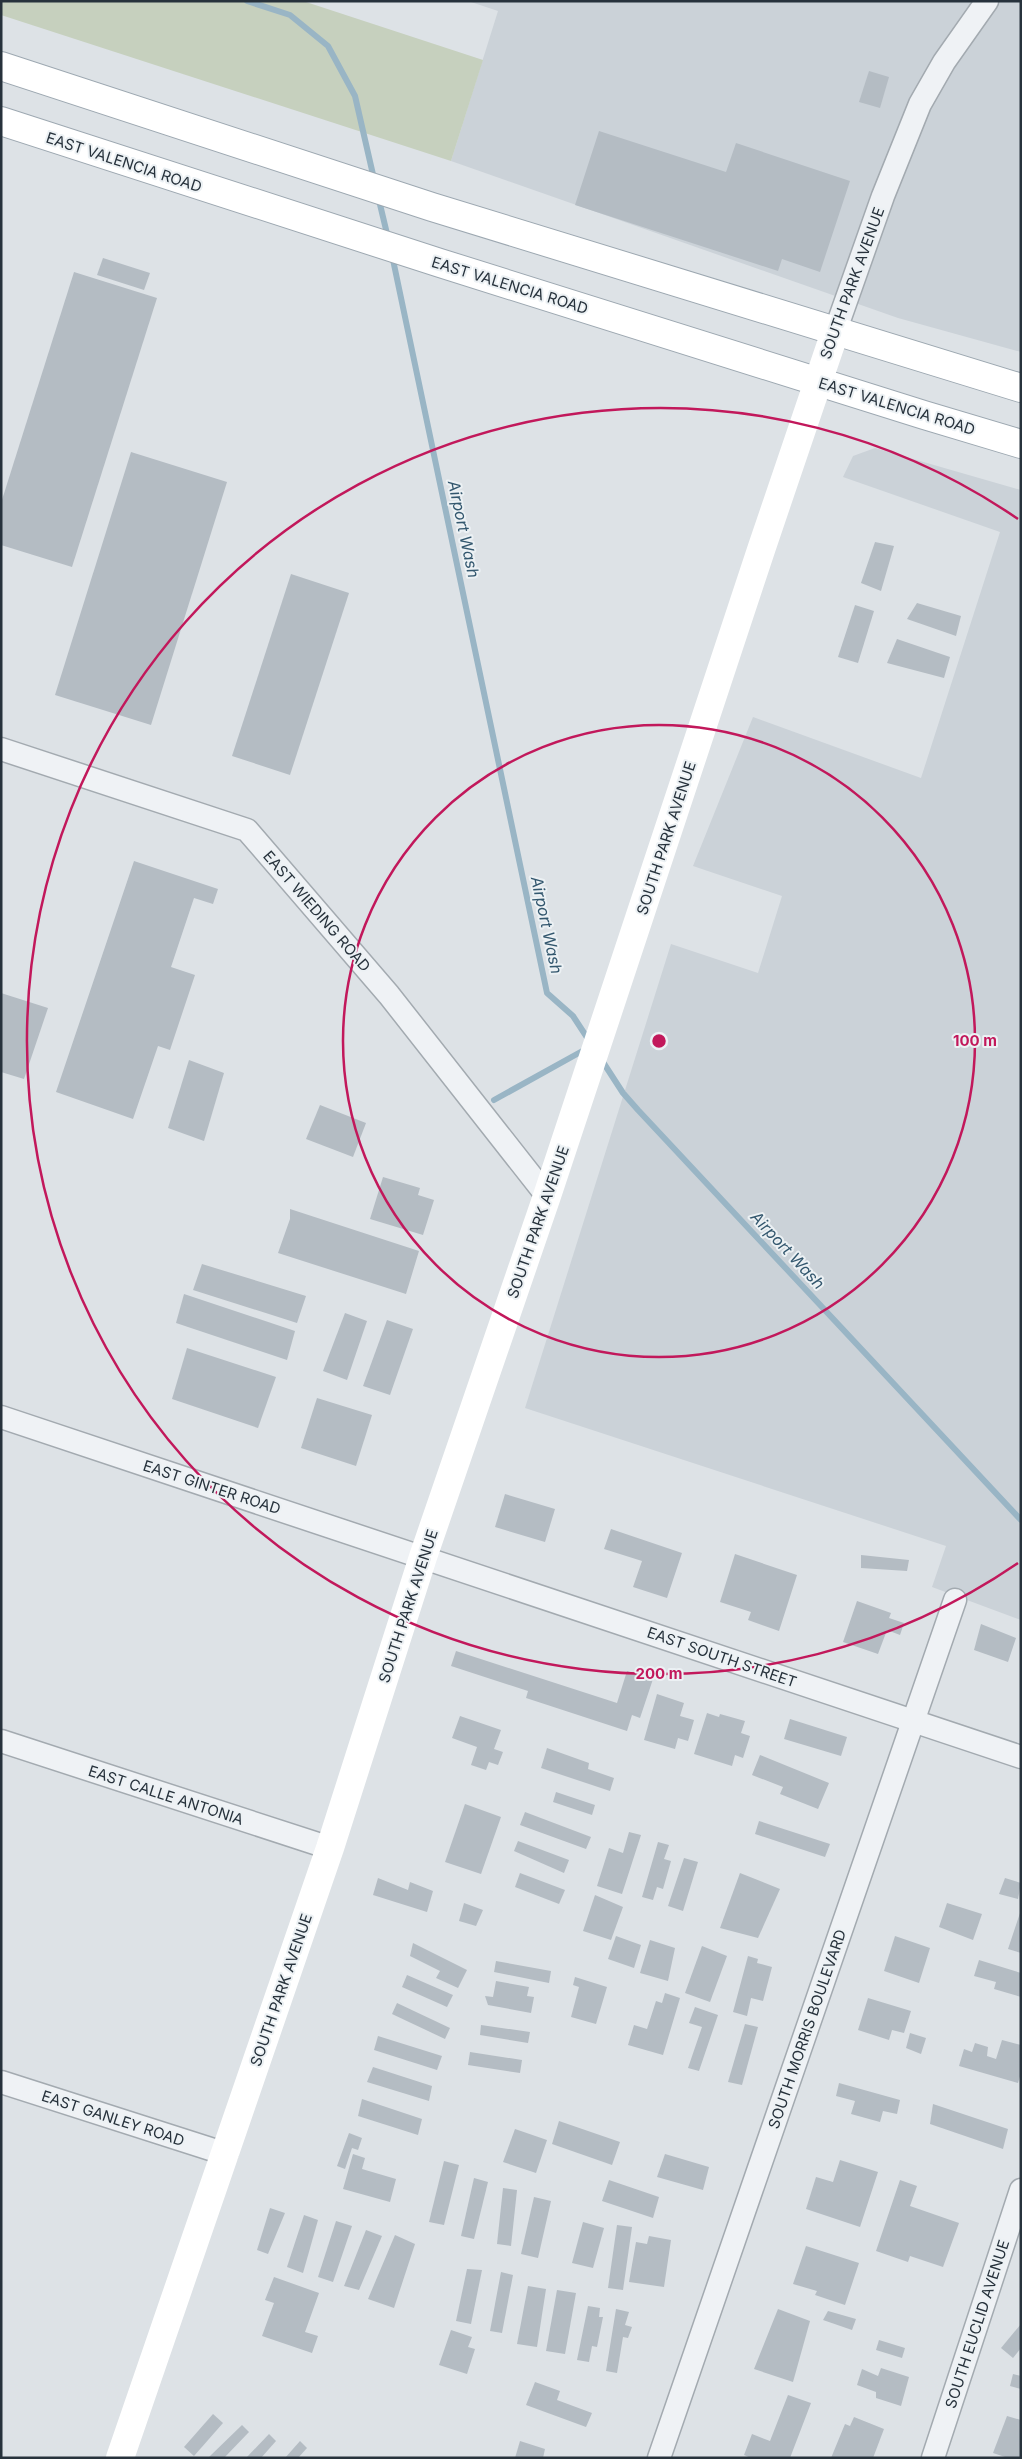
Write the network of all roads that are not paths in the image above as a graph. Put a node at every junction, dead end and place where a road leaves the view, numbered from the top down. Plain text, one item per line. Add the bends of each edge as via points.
1 (987, 1) edge
2 (1, 66) edge
3 (1, 121) edge
4 (835, 332) junction
5 (817, 382) junction
6 (1021, 388) edge
7 (1021, 444) edge
8 (1, 749) edge
9 (547, 1196) junction
10 (1, 1417) edge
11 (423, 1557) junction
12 (955, 1600) dead end
13 (914, 1722) junction
14 (1, 1741) edge
15 (1021, 1757) edge
16 (330, 1848) junction
17 (1, 2082) edge
18 (226, 2154) junction
19 (1021, 2190) edge
20 (120, 2458) edge
21 (660, 2458) edge
22 (933, 2458) edge

1 - 4 street, SOUTH PARK AVENUE via 944,62 920,104 883,196
2 - 4 main road via 432,207
3 - 5 main road, EAST VALENCIA ROAD via 223,195
4 - 5 main road, SOUTH PARK AVENUE
4 - 6 main road
5 - 7 main road, EAST VALENCIA ROAD
5 - 9 main road, SOUTH PARK AVENUE
8 - 9 street, EAST WIEDING ROAD via 247,830 390,995
9 - 11 main road, SOUTH PARK AVENUE
10 - 11 street, EAST GINTER ROAD
11 - 13 street, EAST SOUTH STREET
11 - 16 main road, SOUTH PARK AVENUE
12 - 13 street, SOUTH MORRIS BOULEVARD
13 - 15 street, EAST SOUTH STREET
13 - 21 street, SOUTH MORRIS BOULEVARD
14 - 16 street, EAST CALLE ANTONIA
16 - 18 main road, SOUTH PARK AVENUE
17 - 18 street, EAST GANLEY ROAD
18 - 20 main road, SOUTH PARK AVENUE
19 - 22 street, SOUTH EUCLID AVENUE

